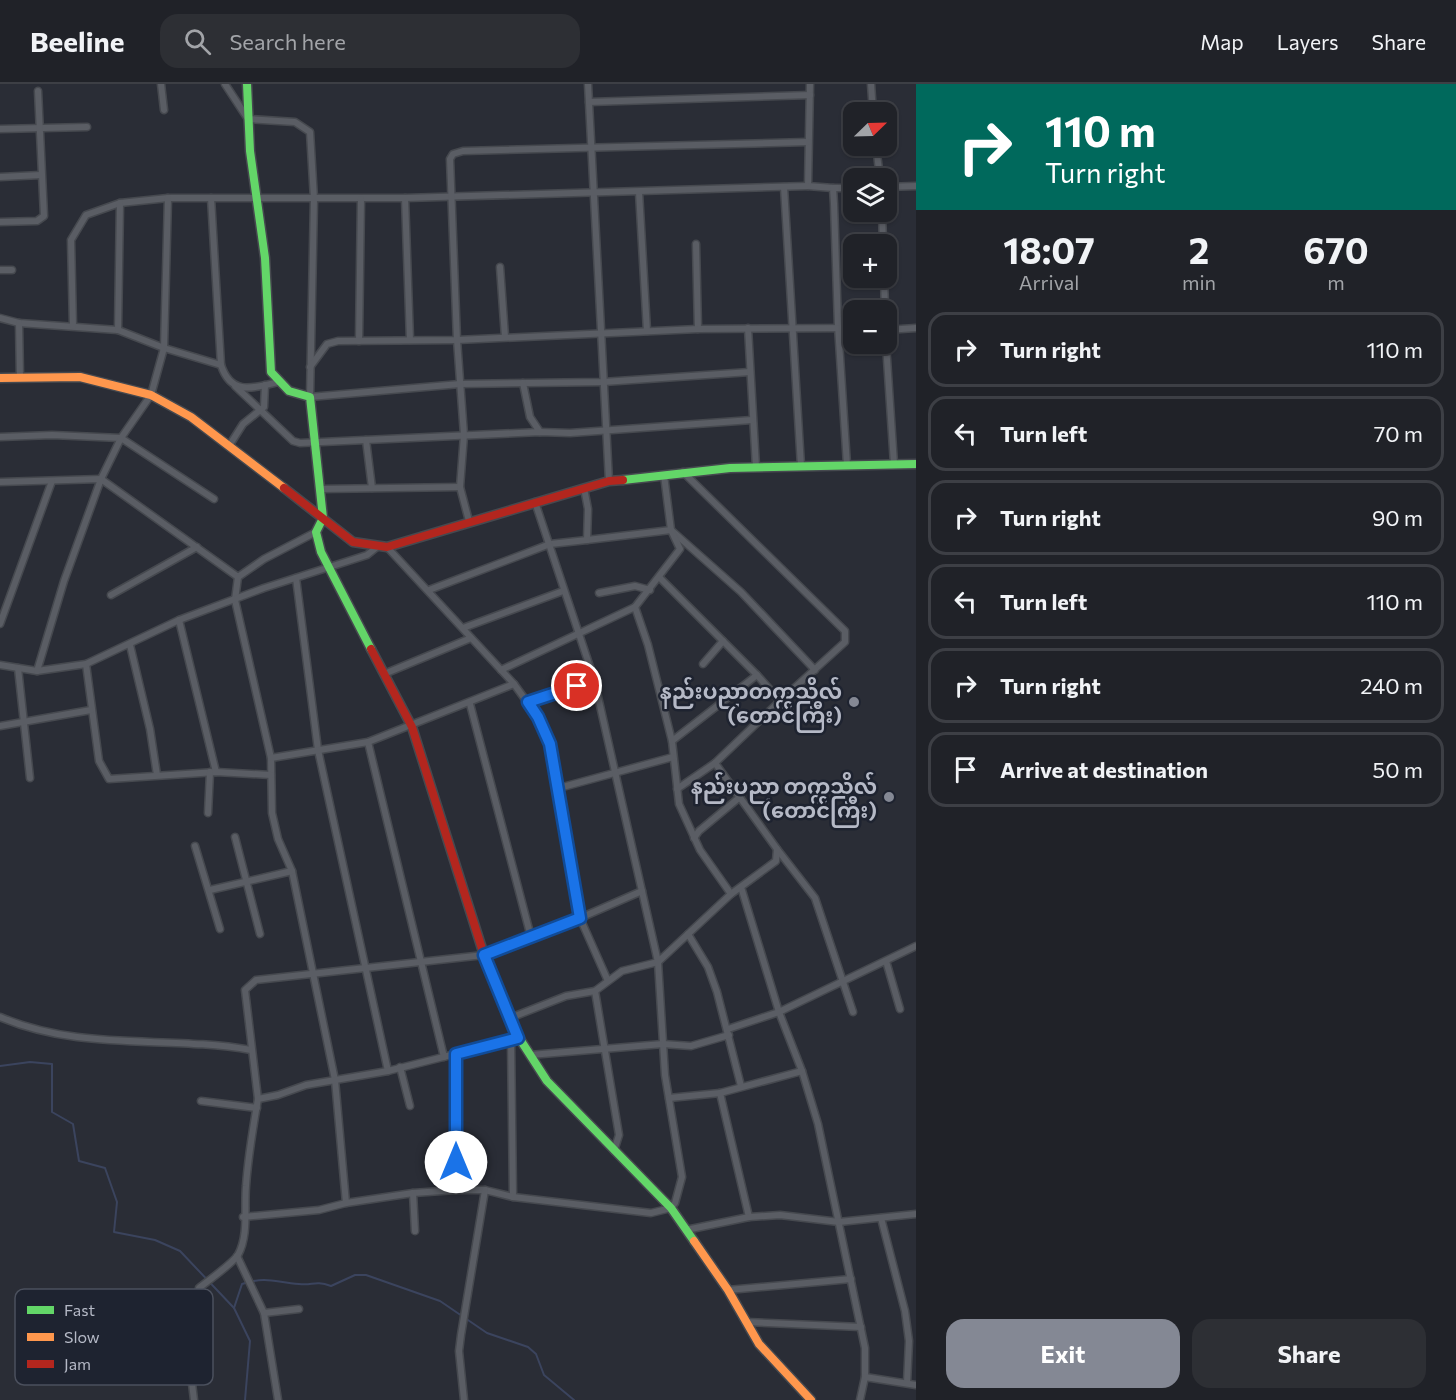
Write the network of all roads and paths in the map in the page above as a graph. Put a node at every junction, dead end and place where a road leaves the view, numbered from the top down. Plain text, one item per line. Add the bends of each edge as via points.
1 (161, 84) edge
2 (168, 84) edge
3 (225, 84) edge
4 (247, 84) edge
5 (588, 84) edge
6 (810, 84) edge
7 (871, 84) edge
8 (38, 91) dead end
9 (810, 95) junction
10 (589, 102) junction
11 (872, 102) edge
12 (165, 110) dead end
13 (248, 119) junction
14 (87, 127) dead end
15 (40, 128) junction
16 (0, 129) edge
17 (808, 142) junction
18 (591, 148) junction
19 (41, 175) junction
20 (0, 177) edge
21 (808, 186) junction
22 (916, 186) edge
23 (784, 187) junction
24 (897, 187) edge
25 (833, 188) junction
26 (843, 188) edge
27 (639, 192) junction
28 (593, 194) junction
29 (256, 196) junction
30 (453, 197) junction
31 (168, 198) junction
32 (211, 198) junction
33 (405, 198) junction
34 (361, 199) junction
35 (314, 200) junction
36 (120, 203) junction
37 (0, 222) edge
38 (696, 244) dead end
39 (500, 267) dead end
40 (0, 270) edge
41 (12, 270) dead end
42 (0, 318) edge
43 (19, 323) junction
44 (73, 326) junction
45 (838, 326) junction
46 (792, 327) junction
47 (843, 327) edge
48 (748, 328) junction
49 (916, 328) edge
50 (698, 329) junction
51 (897, 329) edge
52 (118, 330) junction
53 (647, 331) junction
54 (601, 332) junction
55 (505, 337) junction
56 (410, 340) junction
57 (457, 340) junction
58 (359, 341) junction
59 (164, 348) junction
60 (887, 354) edge
61 (221, 365) junction
62 (310, 367) junction
63 (750, 372) junction
64 (0, 378) edge
65 (20, 378) junction
66 (278, 382) junction
67 (603, 382) junction
68 (523, 383) junction
69 (460, 384) junction
70 (265, 385) junction
71 (235, 386) junction
72 (151, 395) junction
73 (310, 397) junction
74 (260, 412) junction
75 (752, 420) junction
76 (607, 430) junction
77 (540, 432) junction
78 (464, 435) junction
79 (0, 437) edge
80 (121, 438) junction
81 (366, 440) junction
82 (317, 443) junction
83 (229, 446) junction
84 (894, 464) junction
85 (916, 464) edge
86 (847, 465) junction
87 (801, 466) junction
88 (756, 467) junction
89 (683, 472) junction
90 (664, 475) junction
91 (101, 479) junction
92 (52, 481) junction
93 (609, 481) junction
94 (0, 482) edge
95 (460, 487) junction
96 (372, 488) junction
97 (584, 488) junction
98 (321, 489) junction
99 (214, 499) dead end
100 (535, 502) junction
101 (323, 518) junction
102 (469, 521) junction
103 (671, 530) junction
104 (316, 532) junction
105 (587, 540) junction
106 (550, 544) junction
107 (197, 547) junction
108 (377, 547) junction
109 (387, 547) junction
110 (328, 567) junction
111 (238, 576) junction
112 (296, 578) junction
113 (660, 578) junction
114 (429, 590) junction
115 (650, 590) junction
116 (563, 591) junction
117 (599, 593) dead end
118 (111, 595) dead end
119 (235, 600) junction
120 (635, 607) junction
121 (179, 620) junction
122 (0, 624) edge
123 (463, 628) junction
124 (578, 633) junction
125 (471, 638) junction
126 (723, 641) junction
127 (130, 645) junction
128 (86, 664) junction
129 (703, 664) dead end
130 (0, 665) edge
131 (18, 668) junction
132 (37, 670) junction
133 (501, 670) junction
134 (815, 670) junction
135 (384, 674) junction
136 (758, 675) junction
137 (594, 679) junction
138 (514, 684) junction
139 (780, 701) junction
140 (528, 702) junction
141 (470, 704) junction
142 (91, 710) junction
143 (25, 722) junction
144 (0, 726) edge
145 (412, 727) junction
146 (672, 741) junction
147 (368, 742) junction
148 (318, 750) junction
149 (673, 757) junction
150 (271, 758) junction
151 (715, 763) junction
152 (213, 772) junction
153 (616, 772) junction
154 (157, 775) junction
155 (271, 775) junction
156 (30, 778) dead end
157 (559, 788) junction
158 (677, 789) junction
159 (740, 797) junction
160 (208, 813) dead end
161 (236, 837) dead end
162 (694, 838) junction
163 (195, 846) dead end
164 (777, 849) junction
165 (292, 871) junction
166 (246, 882) junction
167 (741, 887) junction
168 (210, 890) junction
169 (642, 891) junction
170 (731, 894) junction
171 (580, 918) junction
172 (220, 929) dead end
173 (260, 934) dead end
174 (688, 934) junction
175 (531, 937) junction
176 (916, 946) edge
177 (484, 955) junction
178 (658, 962) junction
179 (886, 962) junction
180 (420, 964) junction
181 (367, 969) junction
182 (312, 976) junction
183 (608, 981) junction
184 (842, 981) junction
185 (595, 991) junction
186 (900, 1009) dead end
187 (779, 1012) junction
188 (853, 1012) dead end
189 (0, 1017) edge
190 (510, 1018) junction
191 (728, 1032) junction
192 (515, 1039) junction
193 (663, 1044) junction
194 (605, 1049) junction
195 (251, 1050) junction
196 (456, 1054) junction
197 (530, 1055) junction
198 (444, 1057) junction
199 (400, 1067) junction
200 (388, 1071) junction
201 (802, 1071) junction
202 (335, 1080) junction
203 (741, 1086) junction
204 (720, 1093) junction
205 (669, 1098) junction
206 (258, 1099) junction
207 (201, 1101) dead end
208 (410, 1106) dead end
209 (257, 1108) junction
210 (614, 1151) junction
211 (456, 1190) junction
212 (485, 1191) junction
213 (413, 1192) junction
214 (513, 1197) junction
215 (346, 1203) junction
216 (671, 1208) junction
217 (916, 1214) edge
218 (243, 1217) junction
219 (748, 1217) junction
220 (881, 1218) junction
221 (839, 1222) junction
222 (686, 1230) junction
223 (415, 1231) dead end
224 (237, 1256) junction
225 (851, 1279) junction
226 (199, 1289) edge
227 (728, 1290) junction
228 (299, 1309) dead end
229 (264, 1313) junction
230 (746, 1323) junction
231 (861, 1327) junction
232 (865, 1377) junction
233 (907, 1383) junction
234 (192, 1385) edge
235 (916, 1385) edge
236 (194, 1400) edge
237 (278, 1400) edge
238 (464, 1400) edge
239 (811, 1400) edge
240 (860, 1400) edge

1 - 2 street
1 - 12 street
3 - 13 street
4 - 13 street
5 - 10 street
6 - 9 street
7 - 11 street
8 - 15 street
9 - 10 street
9 - 17 street
10 - 18 street
13 - 29 street
13 - 35 street via 295,122 310,132
14 - 15 street
15 - 16 street
15 - 19 street
17 - 18 street
17 - 21 street
18 - 28 street
18 - 30 street via 453,154
19 - 20 street
19 - 37 street via 42,219
21 - 23 street
21 - 25 street
22 - 24 street
23 - 27 street
23 - 46 street
25 - 26 street
25 - 45 street
27 - 28 street
27 - 53 street
28 - 30 street
28 - 54 street
29 - 32 street
29 - 35 street
29 - 66 street via 265,258 271,372
30 - 33 street
30 - 57 street
31 - 32 street
31 - 36 street
31 - 59 street
32 - 61 street
33 - 34 street
33 - 56 street
34 - 35 street
34 - 58 street
35 - 62 street
36 - 44 street via 86,215 71,240
36 - 52 street
38 - 50 street
39 - 55 street
40 - 41 street
42 - 43 street
43 - 44 street
43 - 65 street
44 - 52 street
45 - 46 street
45 - 47 street
45 - 86 street
46 - 48 street
46 - 87 street
48 - 50 street
48 - 63 street
49 - 51 street
50 - 53 street
52 - 59 street
53 - 54 street
54 - 55 street
54 - 67 street
55 - 57 street
56 - 57 street
56 - 58 street
57 - 69 street
58 - 62 street via 327,344
59 - 61 street
59 - 72 street
60 - 84 street
61 - 71 street via 225,377
62 - 73 street
63 - 67 street
63 - 75 street
64 - 65 street
65 - 72 street via 80,377
66 - 70 street
66 - 73 street via 289,391
67 - 68 street
67 - 76 street
68 - 69 street
68 - 77 street via 530,417
69 - 73 street
69 - 78 street
70 - 71 street
70 - 74 street via 264,407
71 - 74 street
72 - 80 street
72 - 83 street via 191,417
73 - 82 street
74 - 82 street via 293,441
74 - 83 street via 243,424
75 - 76 street
75 - 88 street
76 - 77 street
76 - 93 street
77 - 78 street
78 - 81 street
78 - 95 street
79 - 80 street
80 - 91 street
80 - 99 street
81 - 82 street
81 - 96 street
82 - 98 street
83 - 101 street
84 - 85 street
84 - 86 street
86 - 87 street
87 - 88 street
88 - 89 street
89 - 90 street
89 - 134 street via 845,631 845,642
90 - 93 street
90 - 103 street
91 - 92 street
91 - 107 street
91 - 132 street
92 - 94 street
92 - 122 street
93 - 97 street
95 - 96 street
95 - 102 street
96 - 98 street
97 - 100 street
97 - 105 street
98 - 101 street
100 - 102 street
100 - 106 street
101 - 104 street
101 - 108 street via 353,542
102 - 109 street
103 - 105 street
103 - 113 street via 680,549
103 - 134 street via 741,592
104 - 110 street
104 - 111 street
105 - 106 street
106 - 114 street
106 - 116 street
107 - 111 street
107 - 118 street
108 - 109 street
108 - 110 street via 367,555
109 - 114 street
110 - 112 street
110 - 135 street
111 - 119 street
112 - 119 street
112 - 148 street
113 - 115 street
113 - 126 street
114 - 123 street
115 - 117 street via 635,586
115 - 120 street
116 - 123 street
116 - 124 street
119 - 121 street
119 - 150 street
120 - 124 street
120 - 146 street
121 - 127 street
121 - 152 street
123 - 125 street
124 - 133 street
124 - 137 street
125 - 133 street
125 - 135 street
126 - 129 street
126 - 136 street
127 - 128 street
127 - 154 street
128 - 132 street
128 - 142 street
130 - 131 street
131 - 132 street
131 - 143 street
133 - 138 street
134 - 139 street
135 - 145 street
136 - 139 street
136 - 146 street
137 - 140 street
137 - 153 street
138 - 140 street
138 - 141 street
139 - 151 street
140 - 157 street via 550,744
141 - 145 street
141 - 175 street
142 - 143 street
142 - 154 street via 99,762 109,778
143 - 144 street
143 - 156 street
145 - 147 street
145 - 177 street
146 - 149 street
147 - 148 street
147 - 180 street
148 - 150 street
148 - 181 street
149 - 153 street
149 - 158 street
150 - 155 street
151 - 158 street
151 - 159 street
152 - 154 street
152 - 155 street
152 - 160 street
153 - 157 street
153 - 169 street
155 - 165 street via 272,813
157 - 171 street
158 - 162 street via 679,804
159 - 162 street
159 - 164 street
161 - 166 street
162 - 170 street
163 - 168 street
164 - 167 street via 776,861
164 - 184 street via 815,898
165 - 166 street
165 - 182 street
166 - 168 street
166 - 173 street
167 - 170 street
167 - 187 street
168 - 172 street
169 - 171 street
169 - 178 street
170 - 174 street
171 - 175 street
171 - 183 street
174 - 178 street
174 - 191 street via 708,967
175 - 177 street
176 - 179 street
177 - 180 street
177 - 190 street
178 - 183 street via 622,971
178 - 193 street
179 - 184 street
179 - 186 street
180 - 181 street
180 - 198 street
181 - 182 street
181 - 200 street
182 - 195 street via 256,980 249,984 245,990
182 - 202 street
183 - 185 street
184 - 187 street
184 - 188 street
185 - 190 street via 557,999
185 - 194 street
187 - 191 street
187 - 201 street
189 - 195 street via 58,1036 133,1043 217,1044
190 - 192 street
191 - 193 street via 691,1046
191 - 203 street
192 - 196 street
192 - 197 street
192 - 214 street
193 - 194 street
193 - 205 street
194 - 197 street
194 - 210 street via 618,1135
195 - 206 street
196 - 198 street
196 - 211 street
197 - 210 street via 547,1081
198 - 199 street
199 - 200 street
199 - 208 street
200 - 202 street
201 - 203 street
201 - 221 street
202 - 206 street
202 - 215 street
203 - 204 street
204 - 205 street
204 - 219 street
205 - 216 street via 682,1177 679,1195
206 - 209 street
207 - 209 street
209 - 218 street
210 - 216 street
211 - 212 street
211 - 213 street
212 - 214 street
212 - 238 street via 459,1351
213 - 215 street
213 - 223 street
214 - 216 street via 651,1213
215 - 218 street via 319,1210
216 - 222 street
217 - 220 street
218 - 224 street via 245,1232
219 - 221 street via 780,1215
219 - 222 street
220 - 221 street
220 - 233 street via 905,1311 909,1341
221 - 225 street
222 - 227 street
224 - 226 street
224 - 229 street
225 - 227 street
225 - 231 street
227 - 230 street
228 - 229 street
229 - 237 street
230 - 231 street
230 - 239 street via 759,1344
231 - 232 street
232 - 233 street
232 - 240 street
233 - 235 street
234 - 236 street

